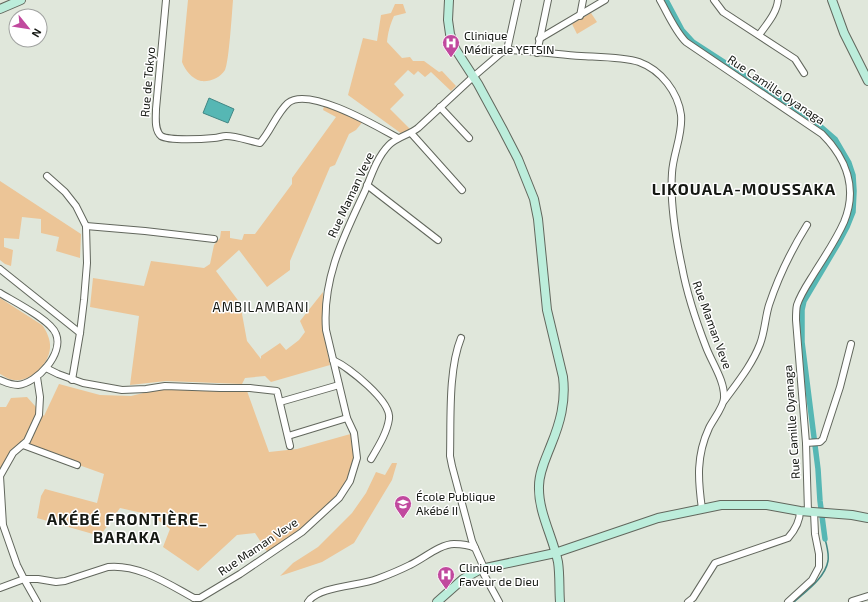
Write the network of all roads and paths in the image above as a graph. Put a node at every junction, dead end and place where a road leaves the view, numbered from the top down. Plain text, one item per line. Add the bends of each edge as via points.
1 (21, 0) edge
2 (166, 0) edge
3 (449, 0) edge
4 (518, 0) edge
5 (548, 0) edge
6 (583, 0) edge
7 (606, 0) edge
8 (660, 0) edge
9 (714, 0) edge
10 (778, 0) edge
11 (832, 0) edge
12 (0, 9) edge
13 (580, 16) junction
14 (759, 35) junction
15 (540, 39) junction
16 (507, 50) junction
17 (537, 53) junction
18 (804, 73) dead end
19 (473, 78) junction
20 (868, 81) edge
21 (440, 107) junction
22 (411, 133) junction
23 (398, 138) junction
24 (469, 138) dead end
25 (47, 176) dead end
26 (367, 185) junction
27 (462, 190) dead end
28 (807, 225) dead end
29 (86, 226) junction
30 (214, 239) dead end
31 (438, 240) dead end
32 (0, 269) edge
33 (0, 293) edge
34 (80, 333) junction
35 (461, 338) dead end
36 (851, 344) dead end
37 (333, 360) junction
38 (46, 368) junction
39 (37, 377) junction
40 (0, 380) edge
41 (72, 380) junction
42 (339, 385) junction
43 (724, 401) junction
44 (280, 402) junction
45 (347, 418) junction
46 (288, 436) junction
47 (811, 443) junction
48 (23, 445) junction
49 (290, 446) dead end
50 (371, 459) dead end
51 (77, 465) dead end
52 (0, 491) edge
53 (702, 509) junction
54 (814, 512) junction
55 (868, 518) edge
56 (475, 548) junction
57 (555, 553) junction
58 (482, 569) junction
59 (24, 579) junction
60 (0, 587) edge
61 (868, 596) edge
62 (197, 600) edge
63 (852, 601) dead end
64 (37, 602) edge
65 (308, 602) edge
66 (437, 602) edge
67 (499, 602) edge
68 (560, 602) edge
69 (688, 602) edge
70 (788, 602) edge

1 - 12 street
2 - 23 street, Rue de Tokyo via 156,109 156,124 162,136 173,139 197,139 226,136 260,143 288,103 304,99 340,108
3 - 19 street via 450,34 456,50
4 - 16 street
5 - 15 street
6 - 13 street
7 - 13 street
8 - 47 street, Rue Camille Oyanaga via 686,42 818,131 834,146 845,167 850,194 847,213 838,234 797,305 796,333
9 - 14 street via 722,12
10 - 14 street via 774,12
11 - 20 street via 844,33
13 - 15 street
14 - 18 street via 795,59
15 - 17 street
16 - 17 street, Rue Maman Veve
16 - 19 street, Rue Maman Veve
17 - 43 street, Rue Maman Veve via 639,62 658,74 674,95 679,107 681,124 672,172 672,197 682,266 706,347 724,391
19 - 21 street, Rue Maman Veve
19 - 57 street via 518,159 534,199 538,219 547,310 564,387 563,407 543,465 539,486 541,506
21 - 22 street, Rue Maman Veve
21 - 24 street
22 - 23 street, Rue Maman Veve
22 - 27 street
23 - 26 street, Rue Maman Veve via 384,152
25 - 29 street via 76,206
26 - 31 street
26 - 37 street, Rue Maman Veve via 335,259 328,283 325,317
28 - 43 street via 792,250 769,304 757,351 747,370
29 - 30 street
29 - 34 street via 87,263
32 - 34 street
33 - 38 street via 35,314 56,334 55,355
34 - 41 street
35 - 56 street via 452,386 450,456
36 - 47 street via 823,439
37 - 42 street, Rue Maman Veve
37 - 50 street via 370,388 388,412 390,418
38 - 39 street
38 - 41 street
39 - 40 street via 18,385
39 - 48 street via 39,415
41 - 44 street via 122,390 165,386 250,388 278,391
42 - 44 street
42 - 45 street, Rue Maman Veve
43 - 53 street via 709,429 701,453 698,475
44 - 46 street
45 - 46 street
45 - 62 street, Rue Maman Veve via 354,433 357,458 350,481 339,498 295,537
46 - 49 street
47 - 54 street, Rue Camille Oyanaga
48 - 51 street
48 - 52 street via 13,453 0,476
52 - 59 street via 3,525
53 - 54 street via 722,505 759,505
53 - 57 street via 658,518
54 - 55 street
54 - 69 street via 798,521 788,538 715,563
54 - 70 street, Rue Camille Oyanaga via 819,567 809,583
56 - 58 street
56 - 65 street via 446,545 376,580 322,593
57 - 58 street
57 - 68 street via 559,570
58 - 66 street via 463,578
58 - 67 street
59 - 60 street
59 - 62 street via 56,582 108,567 128,568 155,578
59 - 64 street
61 - 63 street

